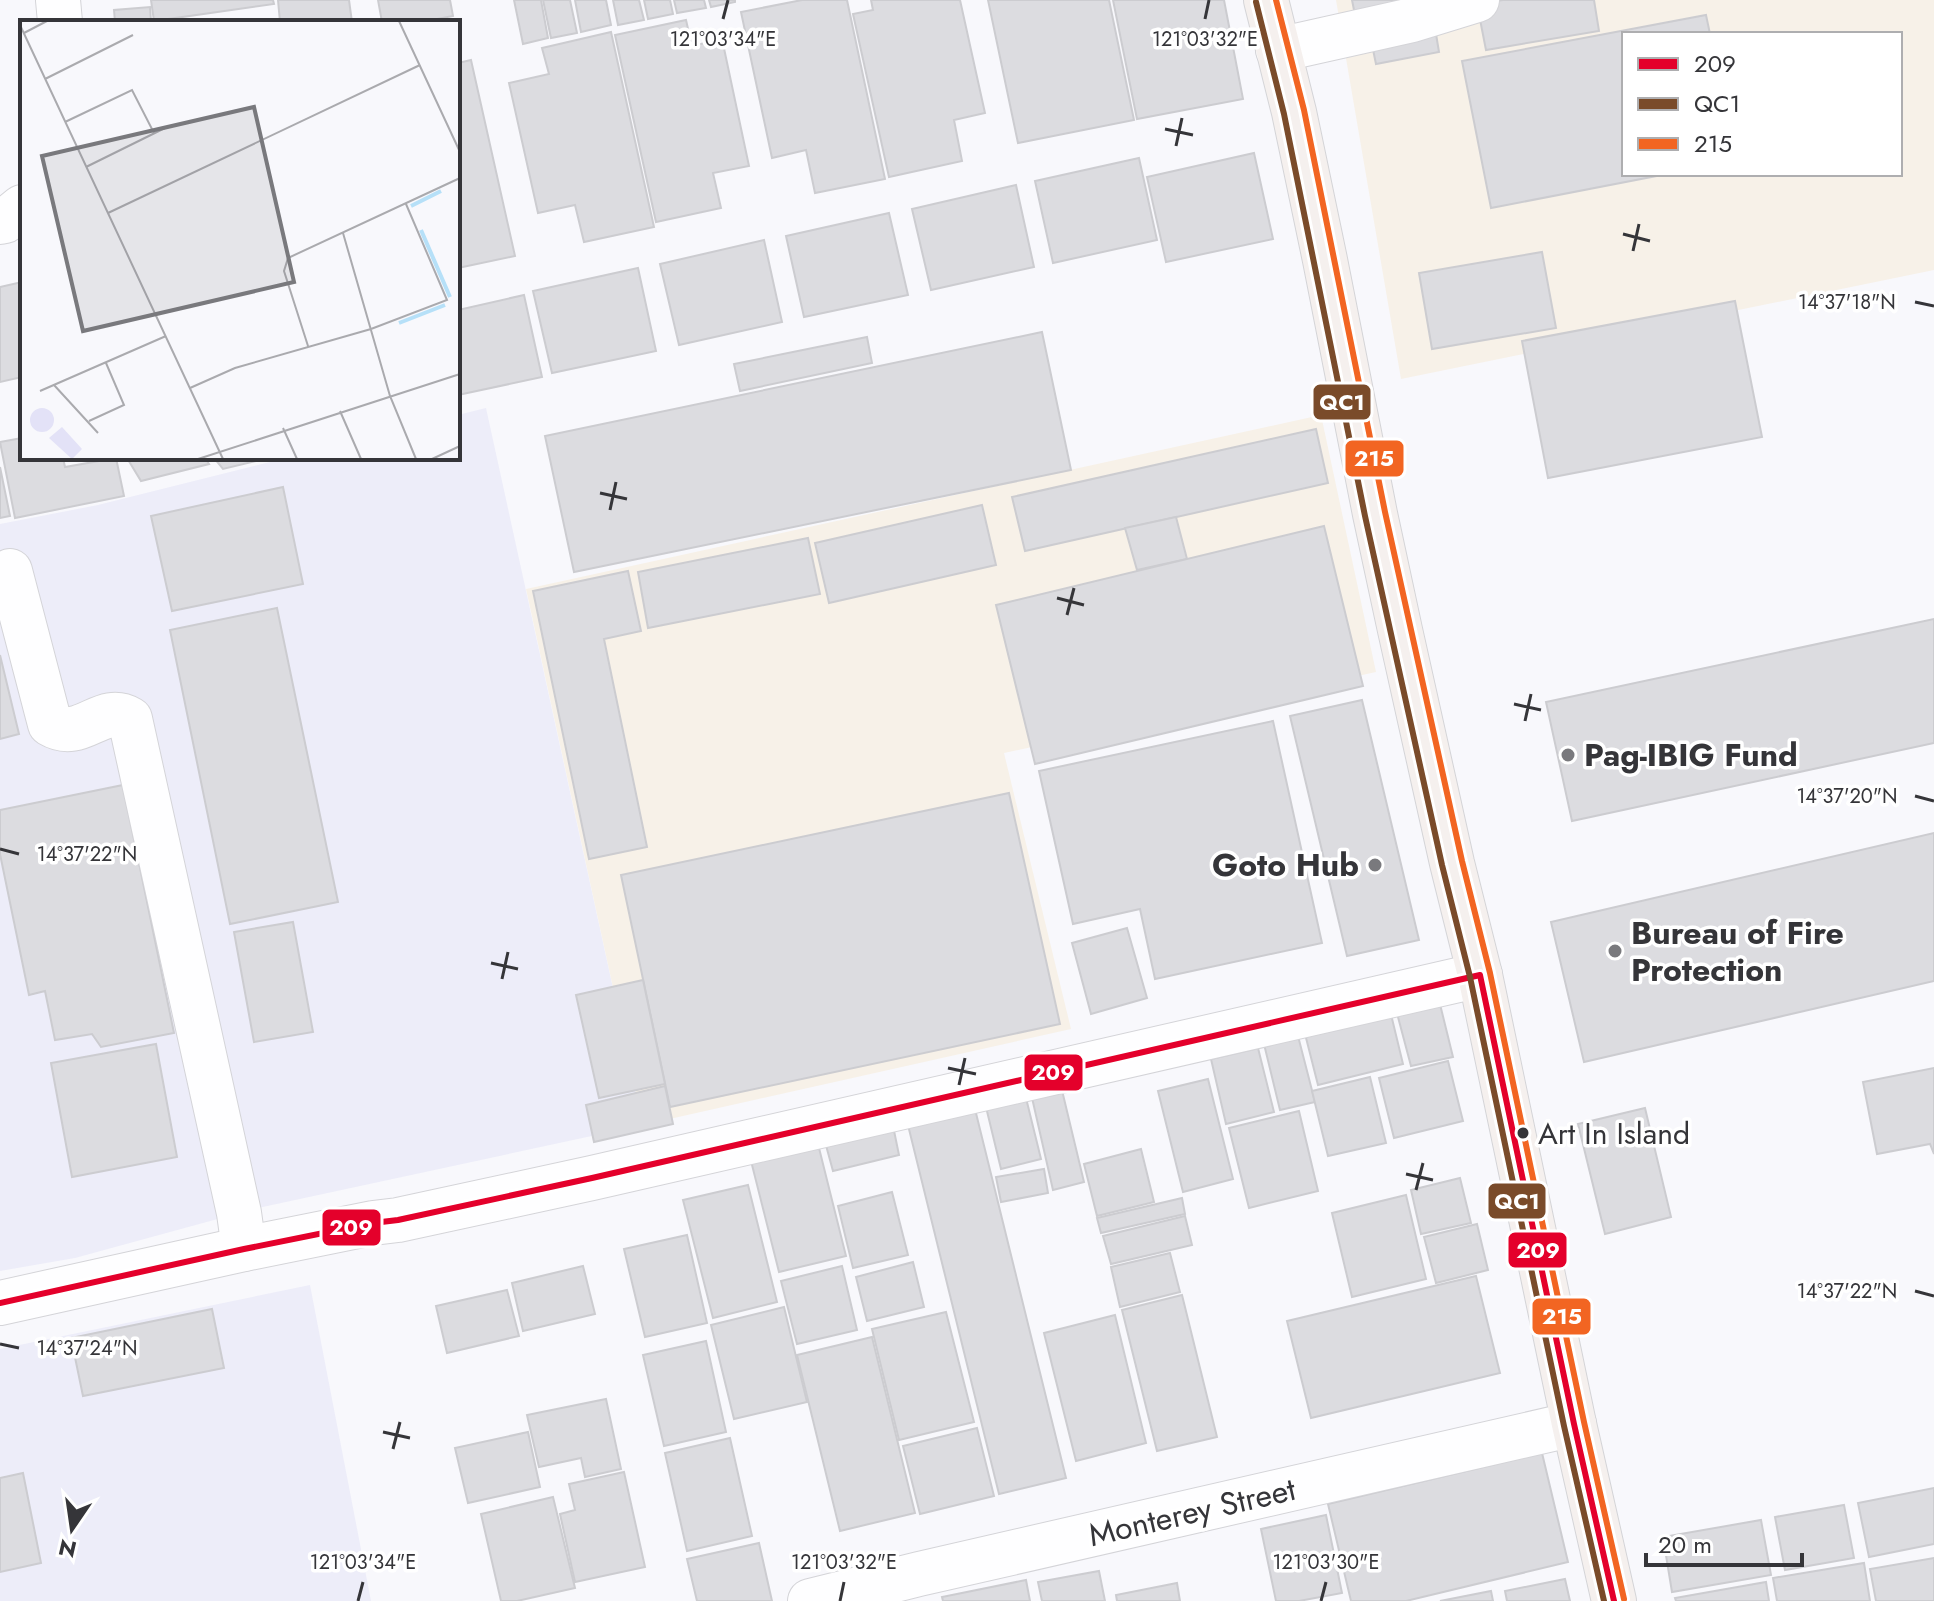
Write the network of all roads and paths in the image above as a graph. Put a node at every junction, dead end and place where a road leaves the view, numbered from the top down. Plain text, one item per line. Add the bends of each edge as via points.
1 (58, 0) edge
2 (1266, 0) edge
3 (1477, 0) edge
4 (60, 20) edge
5 (1278, 50) junction
6 (20, 209) edge
7 (0, 222) edge
8 (10, 571) dead end
9 (1480, 975) junction
10 (244, 1249) junction
11 (0, 1303) edge
12 (1574, 1424) junction
13 (921, 1588) edge
14 (810, 1601) edge
15 (1614, 1601) edge

1 - 4 street
2 - 5 main road
3 - 5 street
5 - 9 main road via 1394,601
6 - 7 street
8 - 10 street via 50,724 71,730 112,714 130,719
9 - 10 street via 592,1178
9 - 12 main road
10 - 11 street
12 - 13 street, Monterey Street
12 - 15 main road
13 - 14 street, Monterey Street

